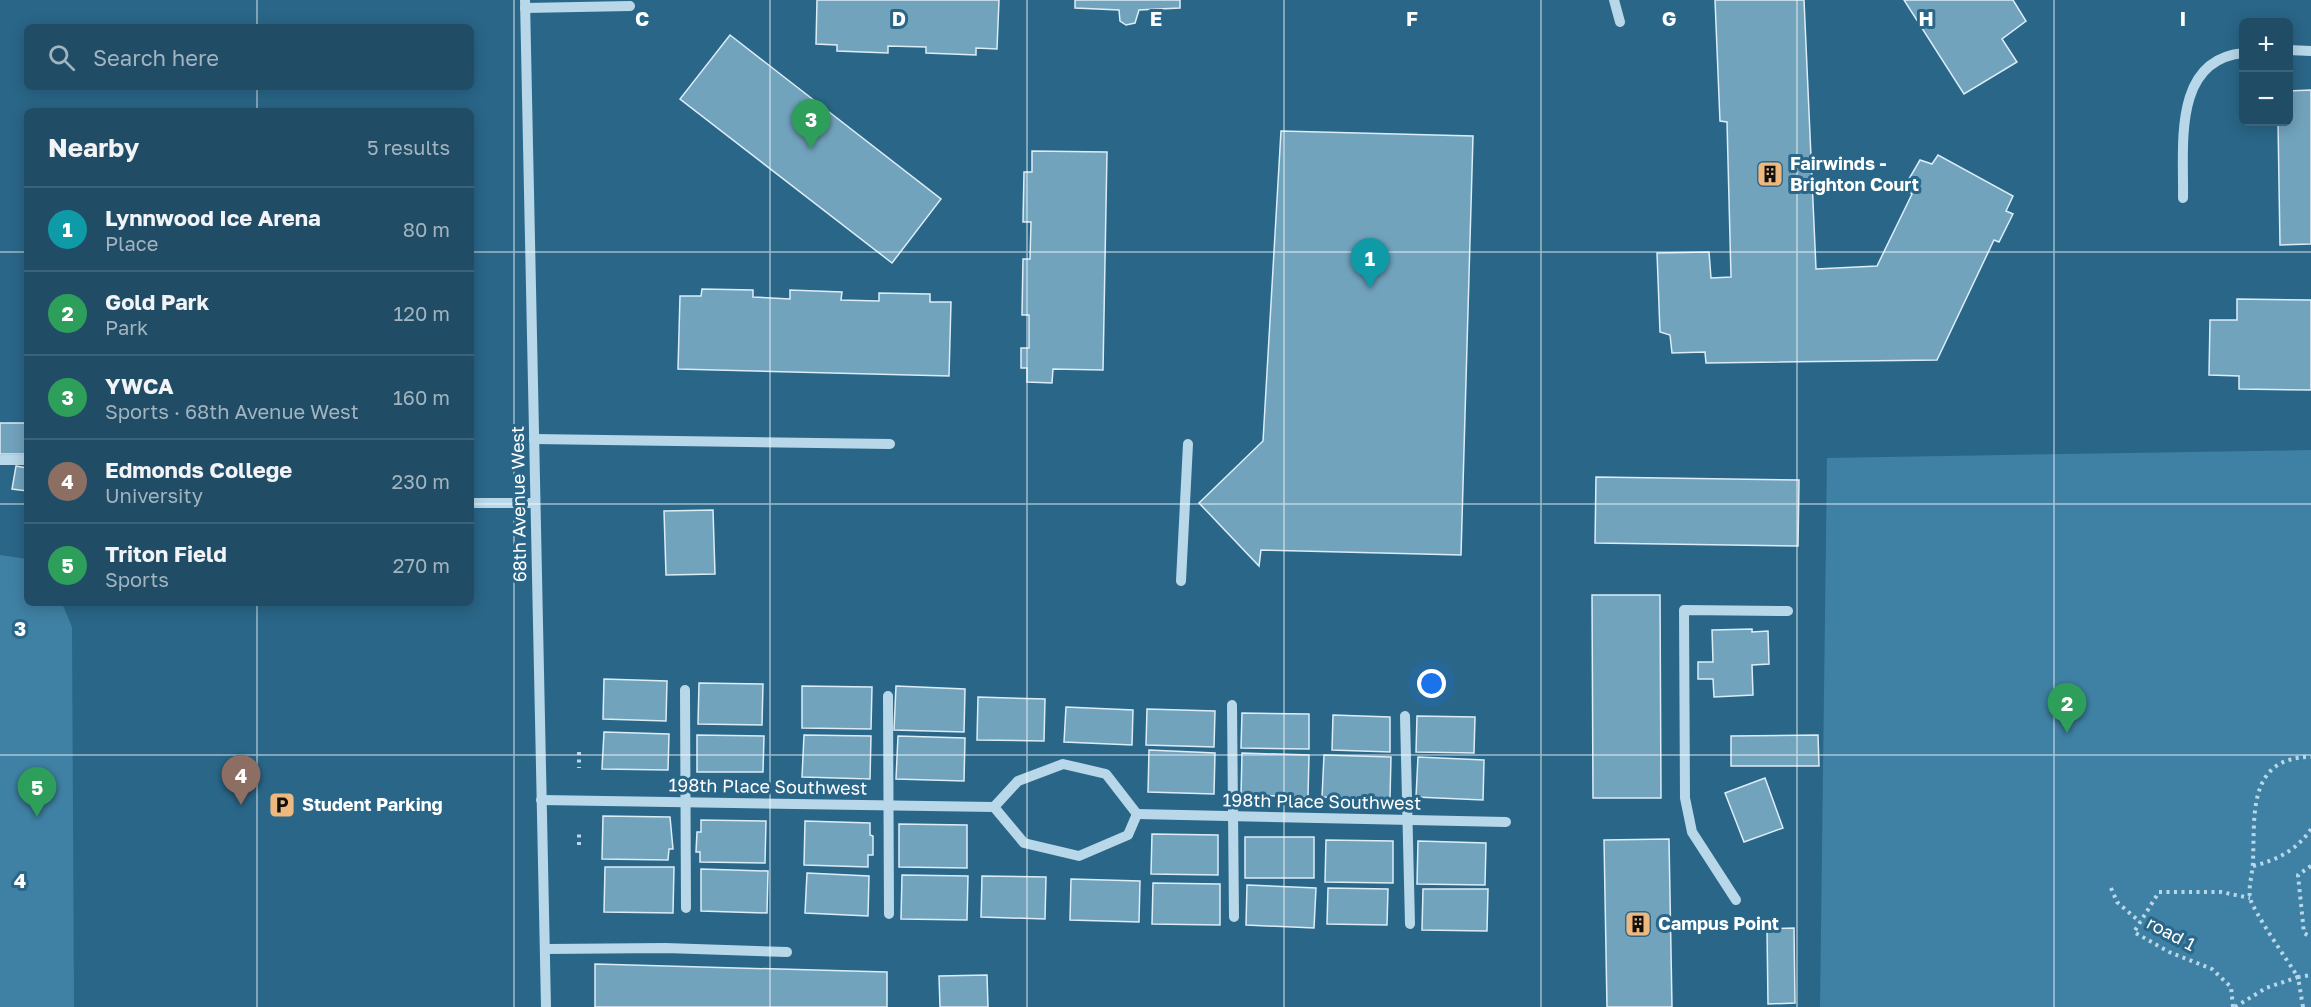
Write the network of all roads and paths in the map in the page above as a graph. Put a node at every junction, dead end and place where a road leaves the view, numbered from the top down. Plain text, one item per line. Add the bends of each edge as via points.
1 (1614, 0) edge
2 (525, 4) edge
3 (630, 6) dead end
4 (1620, 22) dead end
5 (2293, 50) edge
6 (2311, 51) edge
7 (2239, 53) edge
8 (2183, 198) dead end
9 (534, 439) junction
10 (890, 444) dead end
11 (1188, 444) dead end
12 (0, 459) edge
13 (24, 460) edge
14 (474, 503) edge
15 (535, 503) junction
16 (1181, 581) dead end
17 (1788, 611) dead end
18 (685, 690) dead end
19 (888, 696) dead end
20 (1232, 705) dead end
21 (1405, 716) dead end
22 (579, 752) dead end
23 (2311, 757) edge
24 (579, 768) dead end
25 (541, 800) junction
26 (686, 802) junction
27 (889, 805) junction
28 (994, 807) junction
29 (1137, 814) junction
30 (1233, 816) junction
31 (1407, 820) junction
32 (1506, 822) dead end
33 (2311, 829) edge
34 (579, 831) dead end
35 (579, 845) dead end
36 (2253, 866) junction
37 (2311, 866) edge
38 (2111, 888) dead end
39 (2250, 898) junction
40 (1736, 900) dead end
41 (686, 908) dead end
42 (889, 914) dead end
43 (1234, 917) dead end
44 (2140, 922) junction
45 (1410, 924) dead end
46 (2311, 937) edge
47 (545, 949) junction
48 (787, 952) dead end
49 (2311, 975) edge
50 (2298, 978) junction
51 (546, 1007) edge
52 (2234, 1007) edge
53 (2303, 1007) edge

1 - 4 street
2 - 3 street
2 - 9 street, 68th Avenue West
5 - 6 street
7 - 8 street via 2208,64 2187,97
9 - 10 street
9 - 15 street, 68th Avenue West
11 - 16 street
12 - 13 street
14 - 15 street
15 - 25 street, 68th Avenue West
17 - 40 street via 1684,610 1685,798 1692,832
18 - 26 street
19 - 27 street
20 - 30 street
21 - 31 street
22 - 24 path
23 - 36 path via 2295,757 2268,771 2256,796
25 - 26 street, 198th Place Southwest
25 - 47 street, 68th Avenue West
26 - 27 street, 198th Place Southwest
26 - 41 street
27 - 28 street, 198th Place Southwest
27 - 42 street
28 - 29 street via 1018,781 1063,764 1106,774
28 - 29 street via 1024,843 1079,856 1128,835
29 - 30 street, 198th Place Southwest
30 - 31 street, 198th Place Southwest
30 - 43 street
31 - 32 street, 198th Place Southwest
31 - 45 street
33 - 36 path via 2286,854
34 - 35 path
36 - 39 path
37 - 46 path via 2298,875 2304,933
38 - 44 path via 2117,902
39 - 44 path, road 1 via 2221,892 2159,892
39 - 50 path
44 - 52 path, road 1 via 2134,932 2169,952 2212,969 2231,987
47 - 48 street
47 - 51 street, 68th Avenue West
49 - 50 path
50 - 52 path via 2266,988
50 - 53 path

